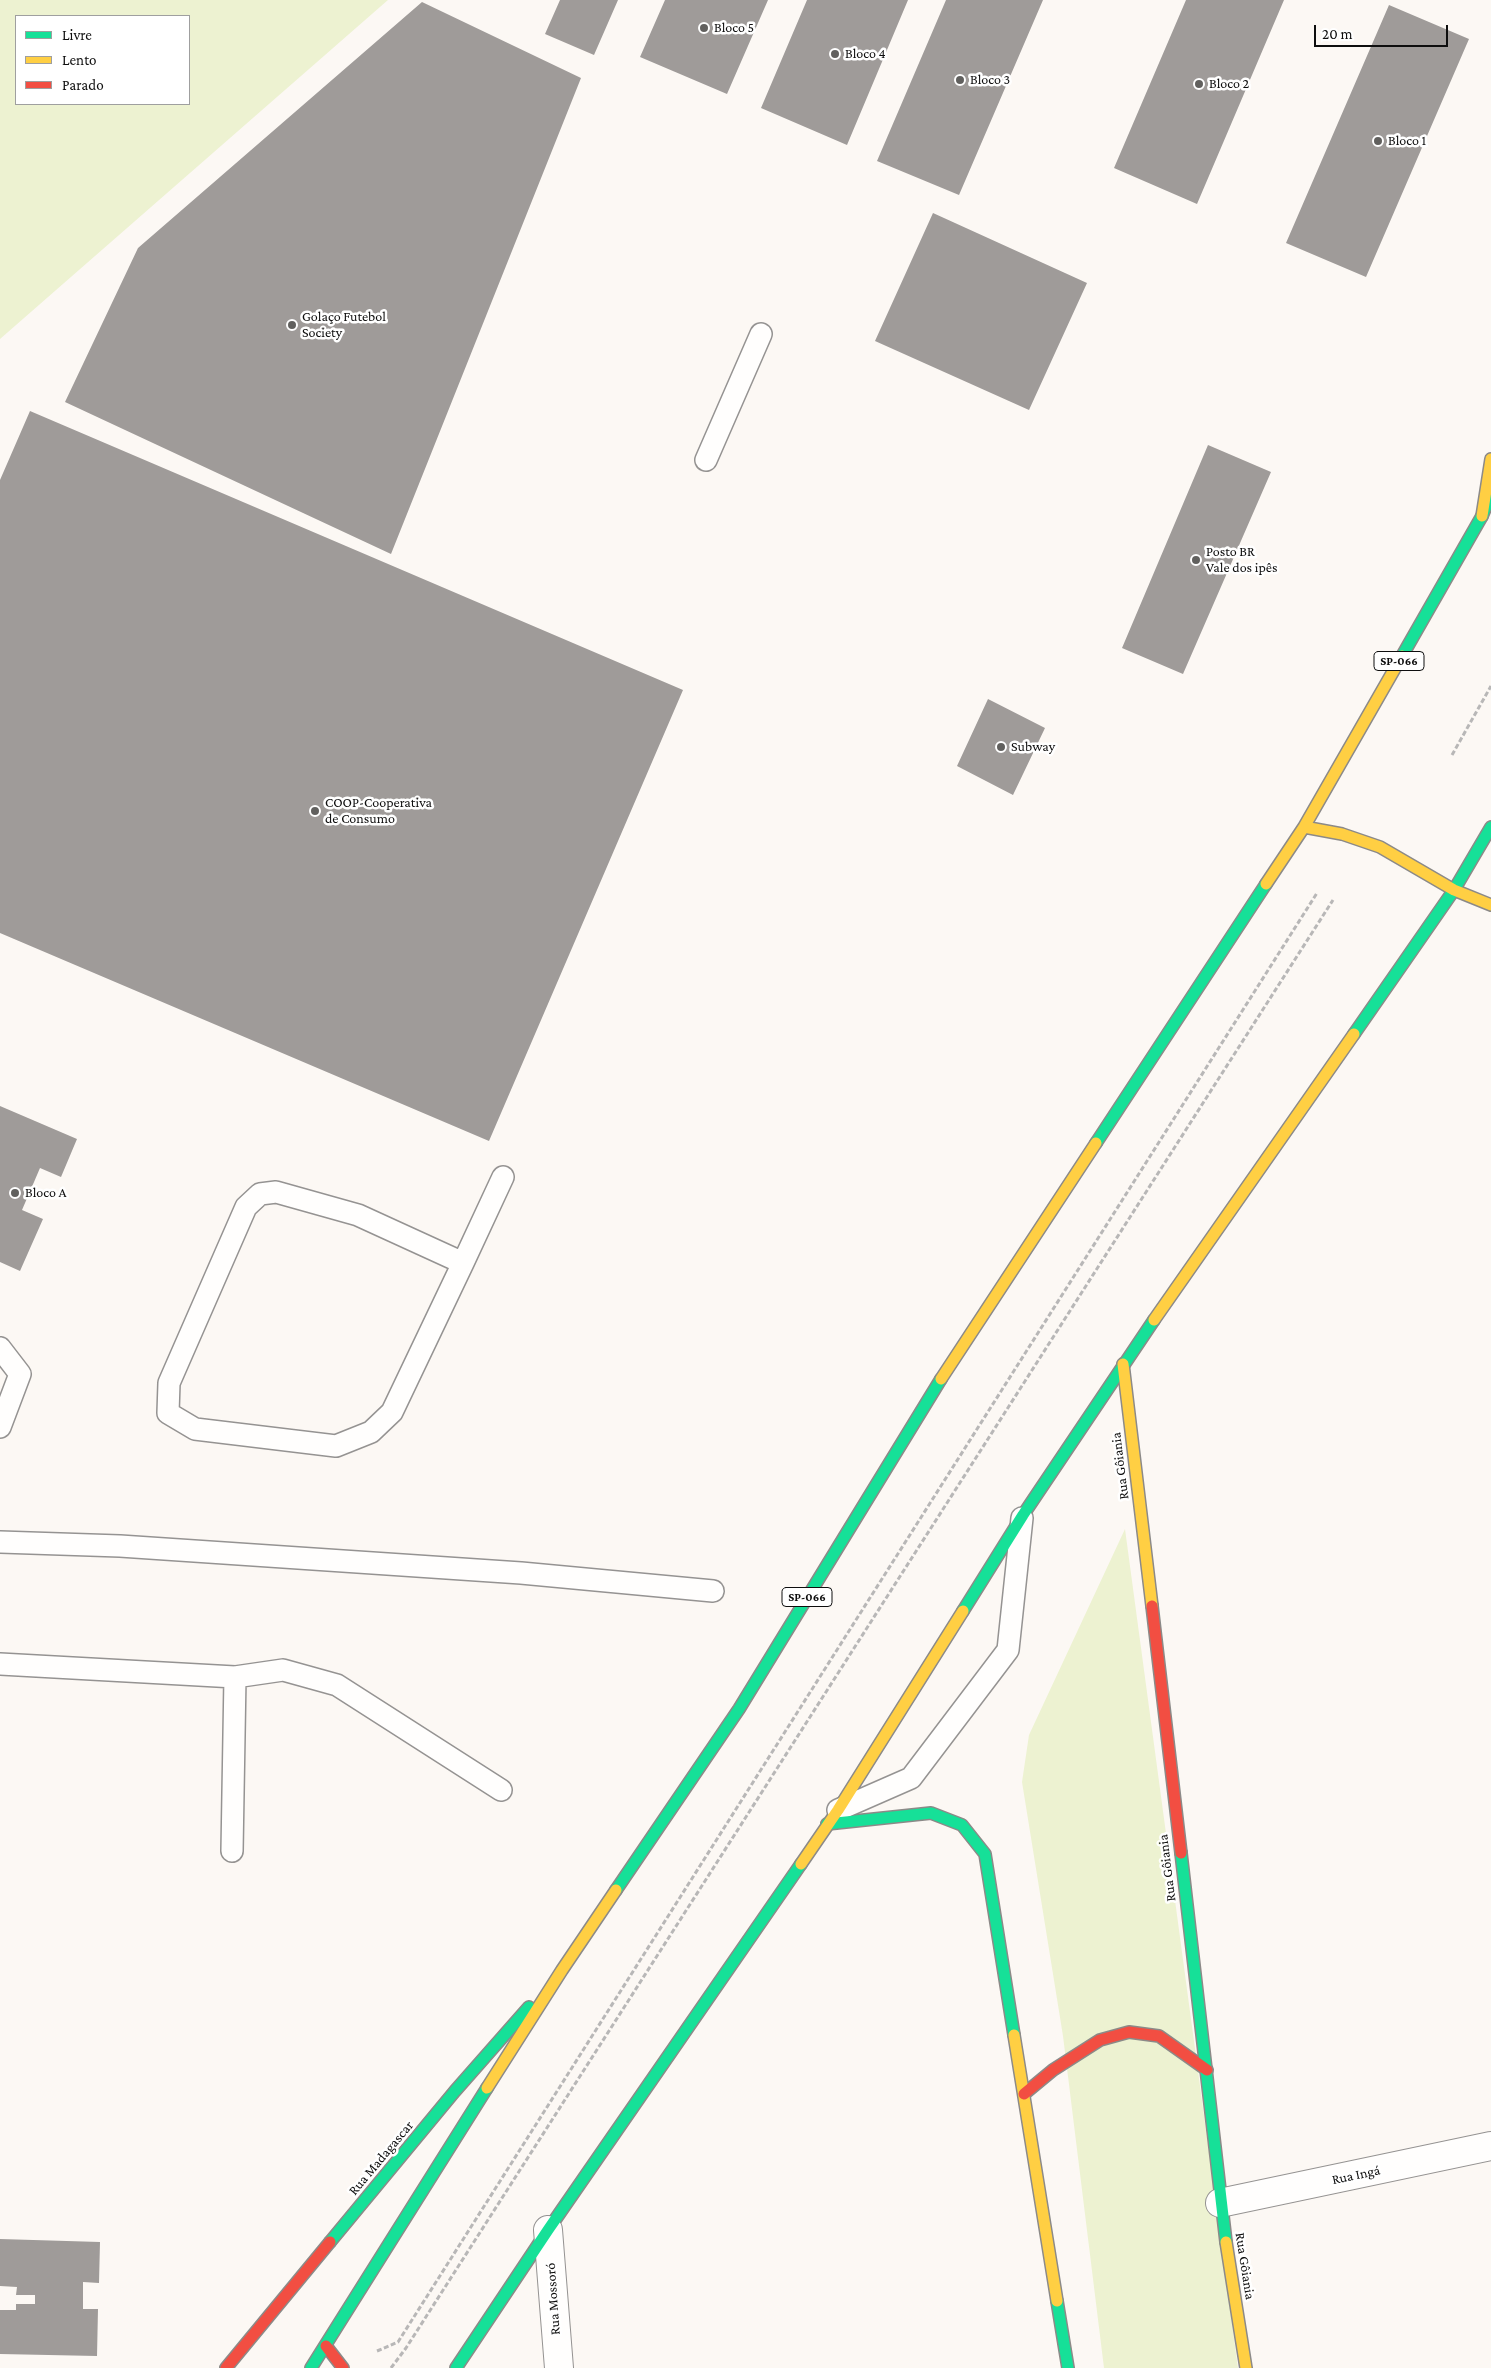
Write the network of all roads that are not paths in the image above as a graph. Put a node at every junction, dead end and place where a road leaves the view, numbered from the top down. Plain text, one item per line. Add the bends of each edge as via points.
1 (761, 334) dead end
2 (1491, 459) edge
3 (706, 460) dead end
4 (1491, 495) edge
5 (1482, 516) junction
6 (1304, 827) junction
7 (1491, 828) edge
8 (1454, 890) junction
9 (1491, 905) edge
10 (503, 1177) dead end
11 (463, 1263) junction
12 (0, 1348) edge
13 (1122, 1364) junction
14 (0, 1427) edge
15 (1023, 1514) junction
16 (0, 1542) edge
17 (714, 1591) dead end
18 (0, 1664) edge
19 (234, 1678) junction
20 (501, 1790) dead end
21 (833, 1817) junction
22 (232, 1851) dead end
23 (562, 1970) junction
24 (1206, 2070) junction
25 (1024, 2094) junction
26 (1491, 2146) edge
27 (1220, 2203) junction
28 (548, 2230) junction
29 (326, 2346) junction
30 (343, 2367) edge
31 (226, 2368) edge
32 (311, 2368) edge
33 (456, 2368) edge
34 (558, 2368) edge
35 (1068, 2368) edge
36 (1246, 2368) edge

1 - 3 lane
2 - 5 main road
4 - 5 main road, SP-066
5 - 6 main road, SP-066
6 - 8 main road via 1342,834 1380,847
6 - 23 main road, SP-066 via 936,1386 739,1709
7 - 8 main road
8 - 9 main road
8 - 13 main road
10 - 11 lane
11 - 11 lane via 392,1412 370,1432 336,1446 195,1429 168,1413 169,1383 246,1207 260,1194 276,1192 358,1215
12 - 14 lane via 20,1374
13 - 15 main road
13 - 24 main road, Rua Gôiania
15 - 21 main road
15 - 21 lane via 1008,1650 911,1778
16 - 17 lane via 120,1546 521,1573
18 - 19 lane
19 - 20 lane via 283,1670 337,1685
19 - 22 lane
21 - 25 main road via 931,1813 962,1824 985,1854
21 - 28 main road
23 - 29 main road, SP-066
23 - 31 main road, Rua Madagascar via 455,2091
24 - 25 main road via 1159,2036 1130,2032 1100,2040 1053,2070
24 - 27 main road, Rua Gôiania
25 - 35 main road
26 - 27 street, Rua Ingá
27 - 36 main road, Rua Gôiania
28 - 33 main road
28 - 34 street, Rua Mossoró
29 - 30 main road
29 - 32 main road, SP-066

